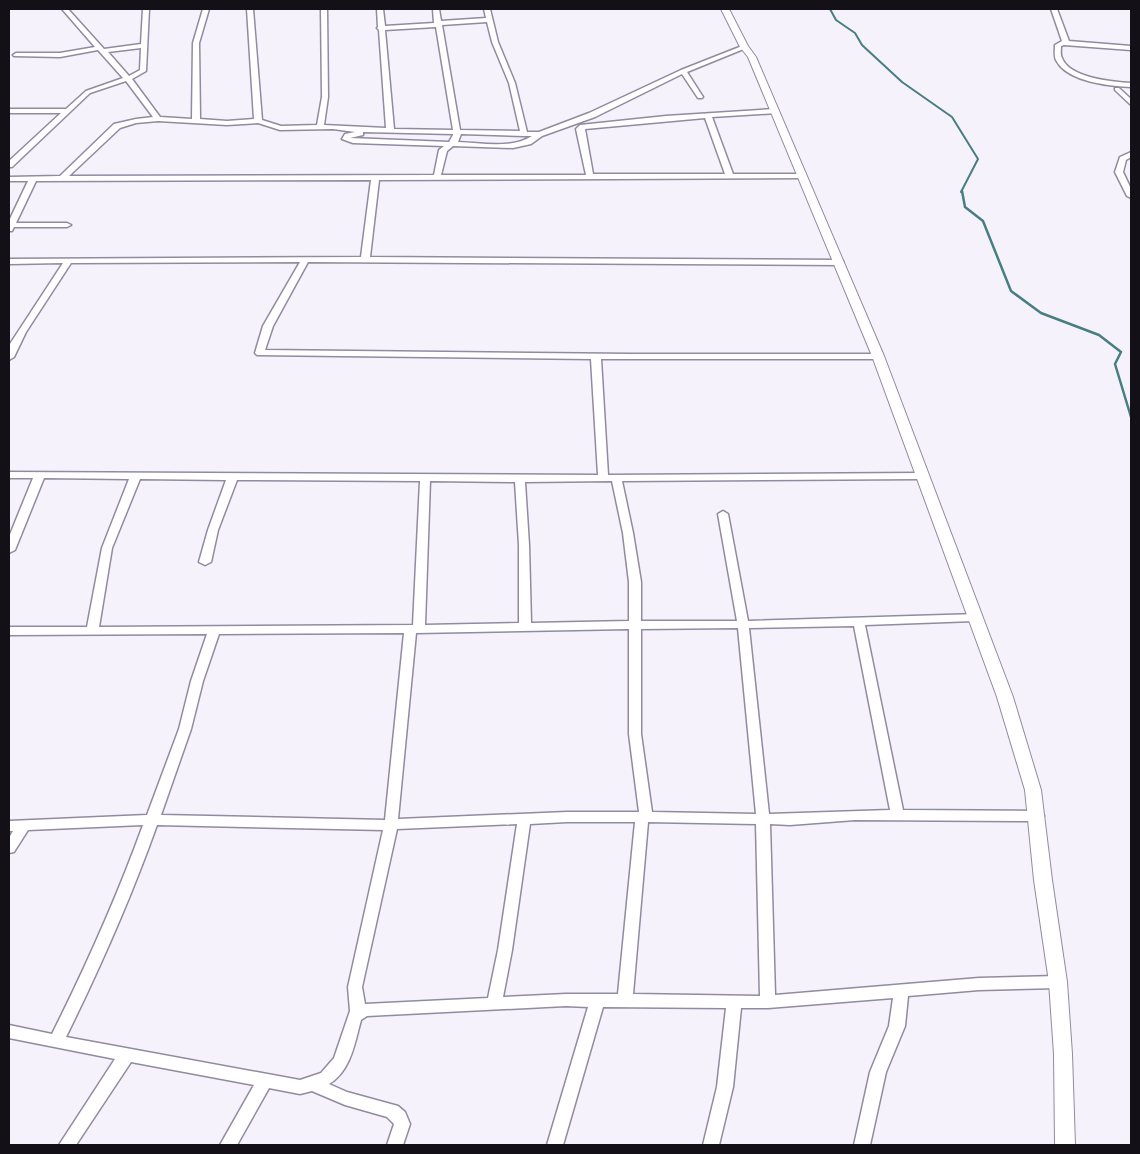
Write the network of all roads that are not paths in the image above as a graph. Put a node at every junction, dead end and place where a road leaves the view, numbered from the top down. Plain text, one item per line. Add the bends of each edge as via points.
1 (65, 9) edge
2 (146, 9) edge
3 (206, 9) edge
4 (250, 9) edge
5 (324, 9) edge
6 (380, 9) edge
7 (436, 9) edge
8 (487, 9) edge
9 (726, 9) edge
10 (1054, 9) edge
11 (490, 20) junction
12 (438, 24) junction
13 (380, 28) junction
14 (1064, 43) junction
15 (144, 46) junction
16 (744, 47) junction
17 (1131, 48) edge
18 (101, 50) junction
19 (16, 56) dead end
20 (683, 72) junction
21 (141, 73) junction
22 (127, 79) junction
23 (1131, 85) edge
24 (1117, 89) dead end
25 (140, 94) junction
26 (700, 97) dead end
27 (1131, 103) edge
28 (9, 111) edge
29 (66, 111) junction
30 (774, 111) junction
31 (708, 115) junction
32 (158, 119) junction
33 (258, 121) junction
34 (196, 122) junction
35 (320, 127) junction
36 (363, 130) junction
37 (390, 130) junction
38 (455, 132) junction
39 (524, 134) junction
40 (540, 134) junction
41 (452, 144) junction
42 (1131, 154) edge
43 (9, 165) edge
44 (801, 176) junction
45 (437, 177) junction
46 (590, 177) junction
47 (730, 177) junction
48 (63, 178) junction
49 (375, 178) junction
50 (9, 179) edge
51 (33, 179) junction
52 (1131, 196) edge
53 (67, 225) dead end
54 (10, 227) edge
55 (305, 260) junction
56 (365, 260) junction
57 (9, 261) edge
58 (68, 261) junction
59 (840, 263) junction
60 (878, 356) junction
61 (9, 357) edge
62 (596, 357) junction
63 (9, 475) edge
64 (40, 475) junction
65 (136, 475) junction
66 (233, 476) junction
67 (921, 476) junction
68 (425, 478) junction
69 (603, 478) junction
70 (616, 478) junction
71 (520, 479) junction
72 (723, 514) dead end
73 (9, 550) edge
74 (205, 562) dead end
75 (974, 617) junction
76 (859, 622) junction
77 (743, 624) junction
78 (633, 625) junction
79 (525, 627) junction
80 (414, 629) junction
81 (214, 630) junction
82 (9, 631) edge
83 (92, 631) junction
84 (897, 814) junction
85 (1037, 816) junction
86 (644, 817) junction
87 (524, 819) junction
88 (151, 820) junction
89 (763, 820) junction
90 (391, 824) junction
91 (9, 826) edge
92 (24, 826) junction
93 (9, 848) edge
94 (1058, 982) junction
95 (900, 991) junction
96 (597, 1000) junction
97 (625, 1000) junction
98 (734, 1001) junction
99 (768, 1002) junction
100 (494, 1003) junction
101 (358, 1012) junction
102 (9, 1031) edge
103 (56, 1042) junction
104 (127, 1055) junction
105 (265, 1080) junction
106 (313, 1084) junction
107 (67, 1145) edge
108 (228, 1145) edge
109 (395, 1145) edge
110 (555, 1145) edge
111 (711, 1145) edge
112 (862, 1145) edge
113 (1065, 1145) edge

1 - 18 street
2 - 15 street
3 - 34 street via 196,43
4 - 33 street
5 - 35 street via 325,97
6 - 13 street
7 - 12 street
8 - 11 street
9 - 16 street
10 - 14 street
11 - 12 street
11 - 39 street via 512,83
12 - 13 street
12 - 38 street
13 - 37 street
14 - 17 street
14 - 23 street via 1058,45 1058,59 1064,66 1099,82
15 - 18 street
15 - 21 street
16 - 20 street
16 - 30 street via 752,57
18 - 19 street
18 - 22 street
20 - 26 street
20 - 40 street via 592,115
21 - 22 street
21 - 25 street
22 - 25 street
22 - 29 street via 88,92
24 - 27 street
25 - 32 street
28 - 29 street
29 - 43 street
30 - 31 street
30 - 44 street
31 - 46 street via 582,127
31 - 47 street
32 - 34 street
32 - 48 street via 117,126
33 - 34 street
33 - 35 street via 280,128
35 - 36 street
36 - 37 street
36 - 41 street via 346,139
37 - 38 street
38 - 39 street
38 - 41 street via 457,135
39 - 40 street
40 - 41 street via 513,146
41 - 45 street via 444,150
42 - 52 street via 1123,160 1119,172
44 - 47 street
44 - 59 street
45 - 46 street
45 - 49 street
46 - 47 street
48 - 49 street
48 - 51 street
49 - 56 street
50 - 51 street
51 - 54 street
53 - 54 street
55 - 56 street
55 - 58 street
55 - 62 street via 268,326 260,353
56 - 59 street
57 - 58 street
58 - 61 street via 15,341
59 - 60 street
60 - 62 street
60 - 67 street
62 - 69 street
63 - 64 street
64 - 65 street
64 - 73 street
65 - 66 street
65 - 83 street via 107,548
66 - 68 street
66 - 74 street
67 - 70 street
67 - 75 street
68 - 71 street
68 - 80 street
69 - 70 street
69 - 71 street
70 - 78 street via 635,582
71 - 79 street
72 - 77 street
75 - 76 street
75 - 85 street via 1005,697 1033,790
76 - 77 street
76 - 84 street
77 - 78 street
77 - 89 street
78 - 79 street
78 - 86 street via 635,734
79 - 80 street
80 - 81 street
80 - 90 street
81 - 83 street
81 - 88 street via 186,729
82 - 83 street
84 - 85 street
84 - 89 street
85 - 94 street
86 - 87 street
86 - 89 street
86 - 97 street
87 - 90 street
87 - 100 street
88 - 90 street
88 - 92 street
88 - 103 street via 134,870 90,974
89 - 99 street
90 - 101 street via 355,987
91 - 92 street
92 - 93 street
94 - 95 street
94 - 113 street
95 - 99 street
95 - 112 street via 897,1026 878,1072
96 - 97 street
96 - 100 street
96 - 110 street
97 - 98 street
98 - 99 street
98 - 111 street via 725,1087
100 - 101 street via 377,1008
101 - 106 street via 339,1067
102 - 103 street
103 - 104 street
104 - 105 street
104 - 107 street
105 - 106 street via 300,1086
105 - 108 street
106 - 109 street via 344,1098 392,1111 402,1124

